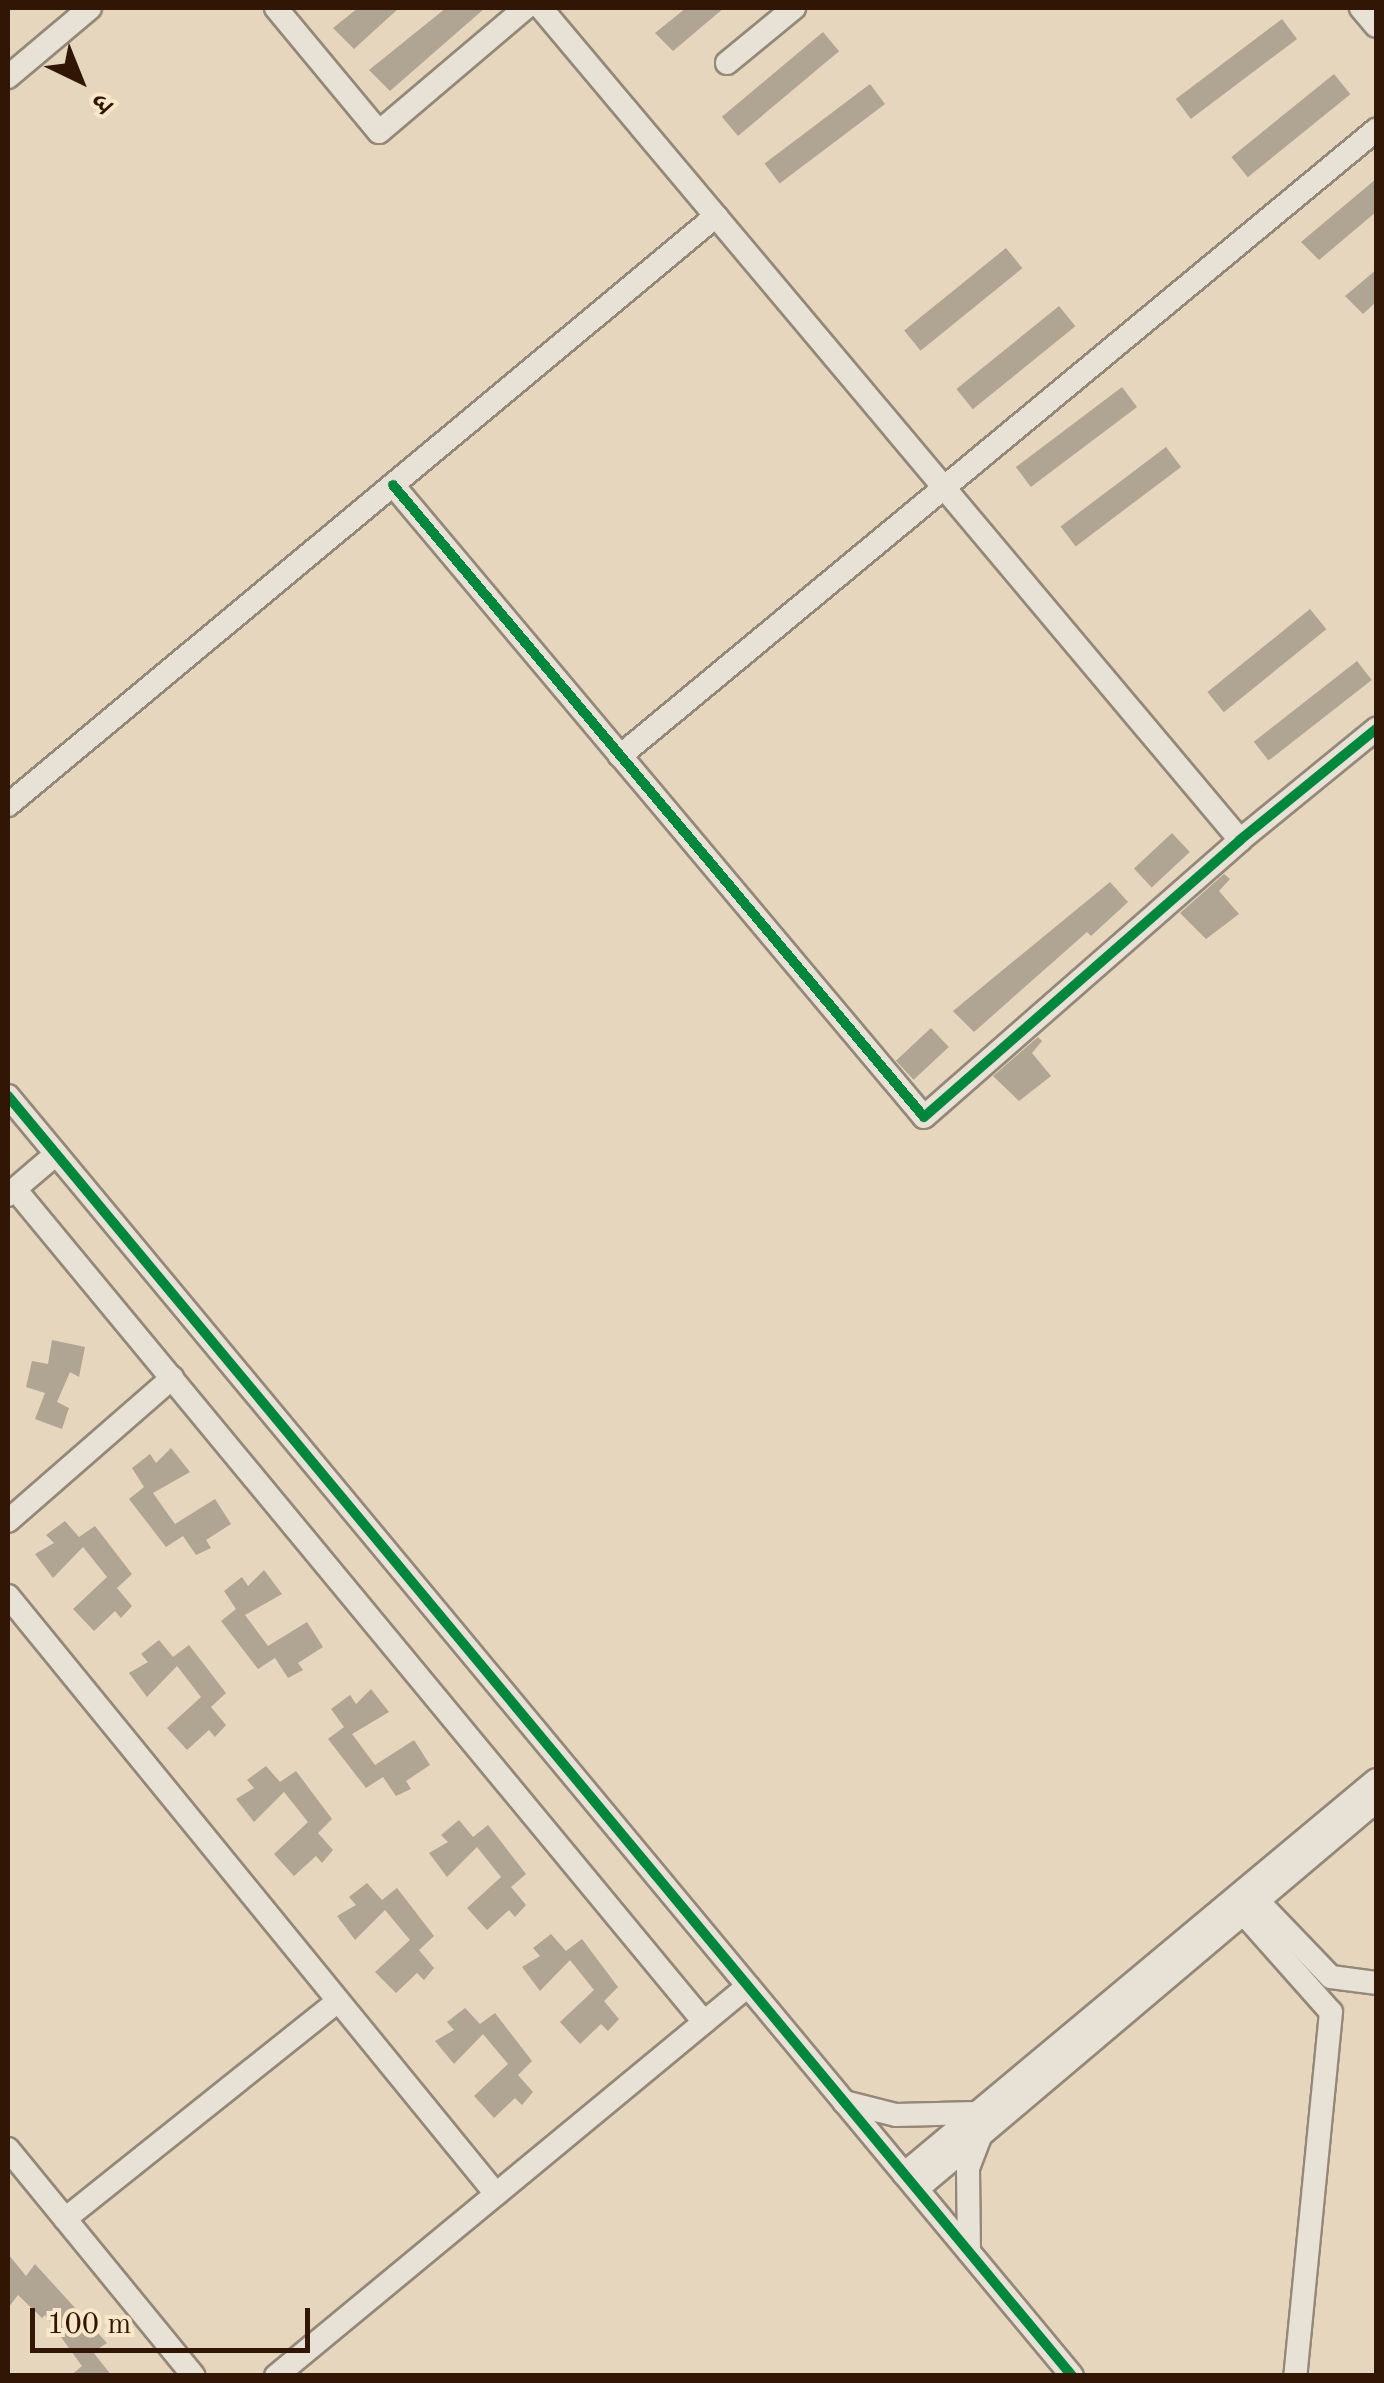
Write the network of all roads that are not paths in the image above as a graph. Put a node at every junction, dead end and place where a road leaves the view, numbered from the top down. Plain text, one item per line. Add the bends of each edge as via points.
1 (90, 8) edge
2 (276, 8) edge
3 (525, 8) edge
4 (542, 8) edge
5 (794, 8) edge
6 (1362, 8) edge
7 (1376, 26) edge
8 (727, 63) dead end
9 (8, 77) edge
10 (1376, 130) edge
11 (716, 216) junction
12 (393, 486) junction
13 (946, 490) junction
14 (1376, 729) edge
15 (620, 756) junction
16 (8, 806) edge
17 (1240, 840) junction
18 (8, 1096) edge
19 (56, 1154) junction
20 (11, 1192) edge
21 (172, 1378) junction
22 (8, 1520) edge
23 (8, 1596) edge
24 (1376, 1780) edge
25 (1376, 1801) edge
26 (1250, 1907) junction
27 (1376, 1983) edge
28 (748, 1986) junction
29 (338, 2000) junction
30 (704, 2022) junction
31 (844, 2102) junction
32 (979, 2124) junction
33 (8, 2150) edge
34 (911, 2182) junction
35 (496, 2194) junction
36 (65, 2219) junction
37 (969, 2252) junction
38 (194, 2376) edge
39 (276, 2376) edge
40 (1072, 2376) edge
41 (1295, 2376) edge

1 - 9 street
2 - 3 street via 379,132
4 - 11 street
5 - 8 street
6 - 7 street
10 - 13 street
11 - 12 street
11 - 13 street
12 - 15 street
12 - 16 street
13 - 15 street
13 - 17 street
14 - 17 street
15 - 17 street via 924,1117
18 - 19 street
19 - 20 street
19 - 28 street
20 - 21 street
21 - 22 street
21 - 30 street
23 - 29 street
24 - 32 street
25 - 26 street
26 - 27 street via 1331,1977
26 - 32 street
26 - 41 street via 1331,2012
28 - 30 street
28 - 31 street
29 - 35 street
29 - 36 street
30 - 35 street
31 - 32 street
31 - 34 street
32 - 34 street
32 - 37 street via 968,2168
33 - 36 street
34 - 37 street
35 - 39 street
36 - 38 street
37 - 40 street

